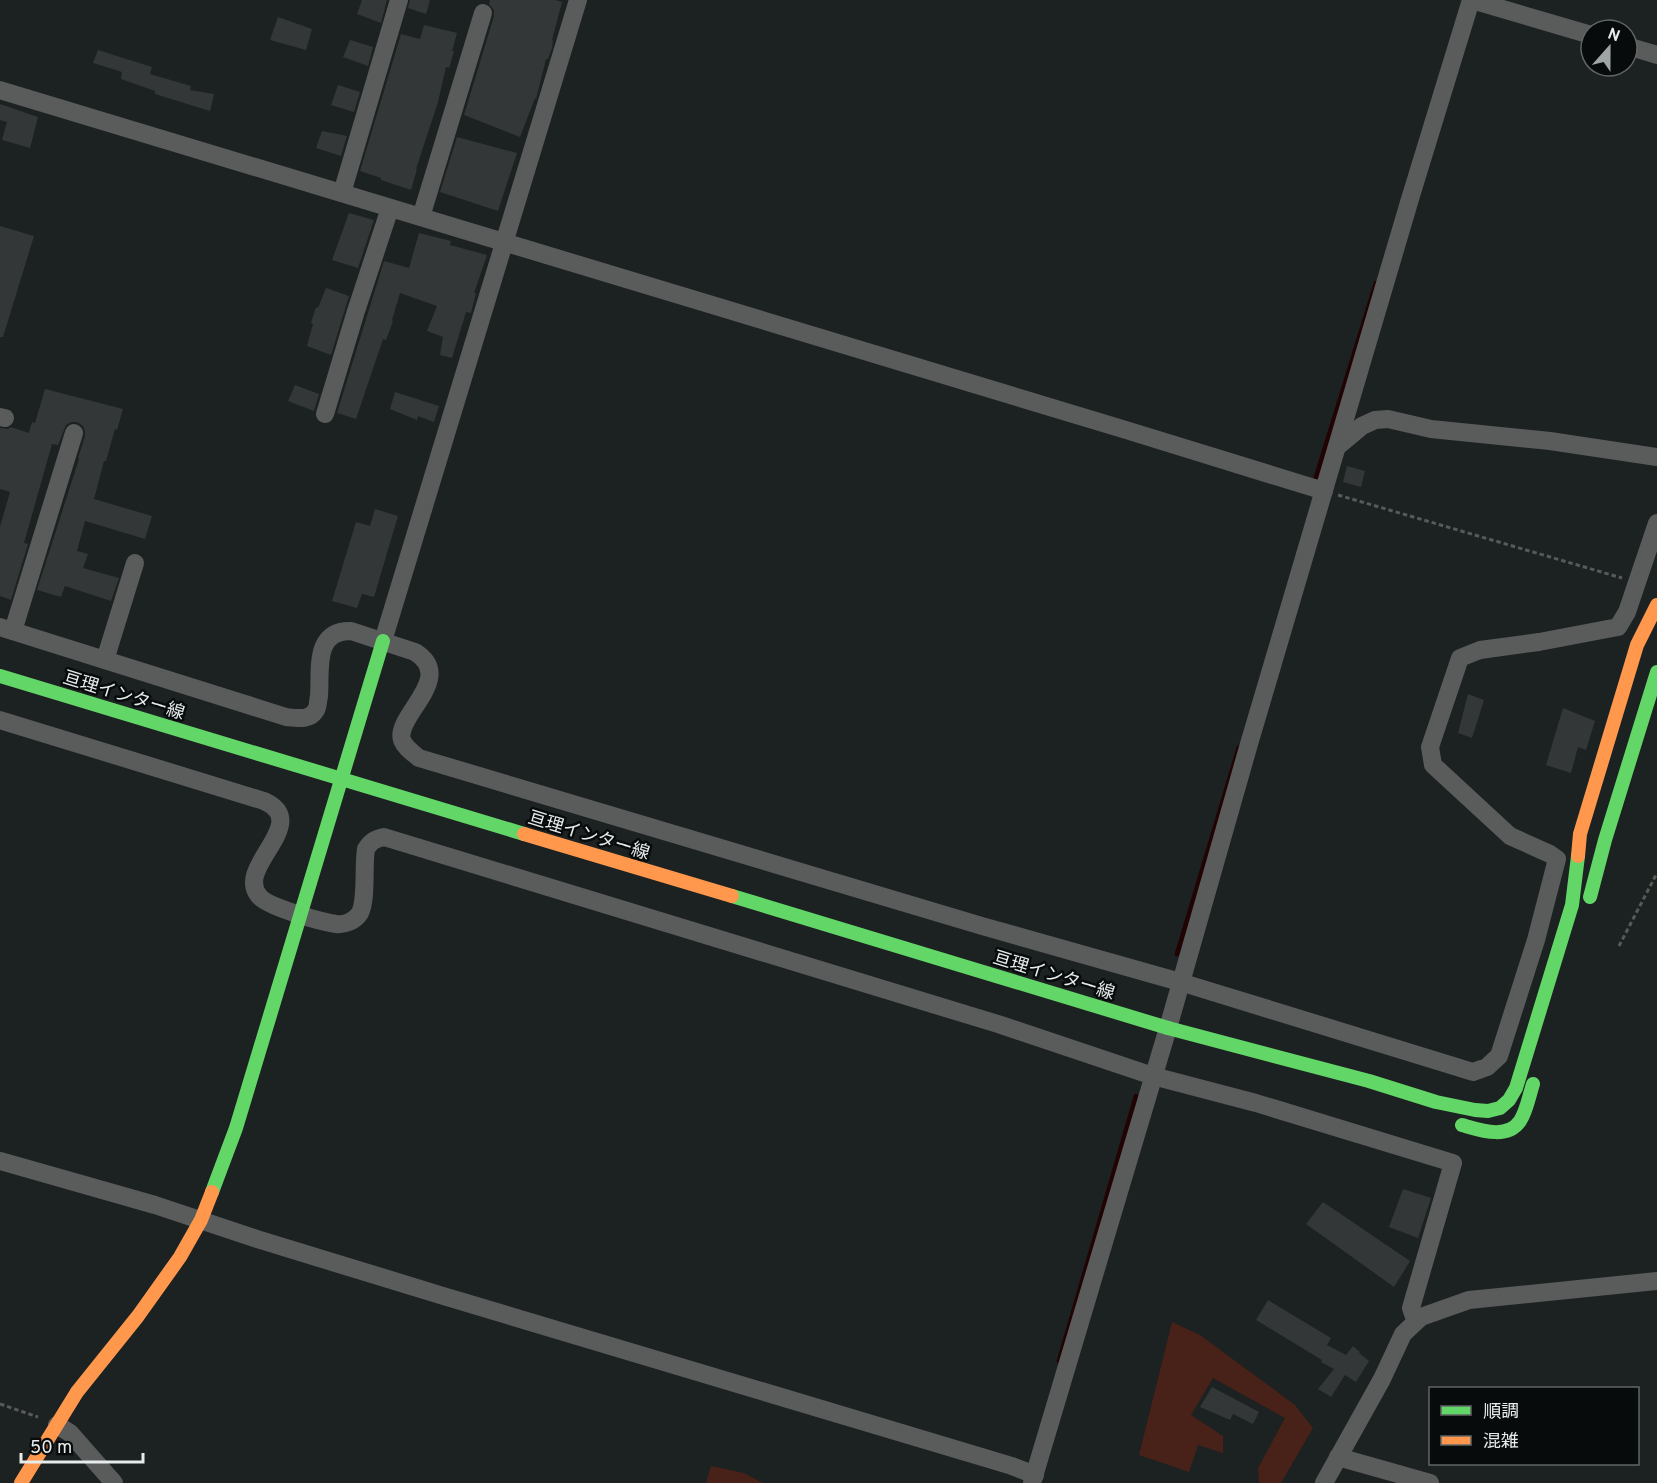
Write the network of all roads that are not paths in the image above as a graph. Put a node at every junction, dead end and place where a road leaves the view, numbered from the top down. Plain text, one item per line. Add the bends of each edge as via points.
1 (399, 0) edge
2 (578, 0) edge
3 (1472, 0) edge
4 (483, 13) dead end
5 (1579, 31) edge
6 (1639, 50) edge
7 (1657, 55) edge
8 (0, 90) edge
9 (342, 193) junction
10 (390, 208) junction
11 (421, 217) junction
12 (503, 242) junction
13 (325, 414) dead end
14 (74, 433) dead end
15 (1338, 446) junction
16 (1657, 457) edge
17 (1324, 491) junction
18 (1657, 523) edge
19 (135, 562) dead end
20 (1657, 605) edge
21 (1657, 624) edge
22 (7, 628) edge
23 (383, 641) junction
24 (1651, 644) dead end
25 (105, 660) junction
26 (1651, 668) edge
27 (0, 676) edge
28 (1657, 713) edge
29 (0, 720) edge
30 (341, 780) junction
31 (1572, 905) junction
32 (300, 914) junction
33 (1180, 982) junction
34 (1168, 1028) junction
35 (1537, 1072) dead end
36 (1153, 1076) junction
37 (1338, 1087) dead end
38 (1453, 1122) dead end
39 (0, 1161) edge
40 (201, 1220) junction
41 (1657, 1281) edge
42 (1421, 1317) junction
43 (57, 1425) junction
44 (1338, 1457) junction
45 (1034, 1479) edge
46 (21, 1483) edge
47 (114, 1483) edge
48 (1324, 1483) edge
49 (1430, 1483) edge

1 - 9 street
2 - 12 street
3 - 5 street
3 - 15 street
4 - 11 street
6 - 7 street
8 - 9 street
9 - 10 street
10 - 11 street
10 - 13 street
11 - 12 street
12 - 17 street
12 - 23 street
14 - 22 street
15 - 16 street via 1362,426 1388,419 1431,429
15 - 17 street
17 - 33 street
18 - 33 street via 1627,612 1618,627 1480,650 1460,658 1430,747 1433,765 1510,836 1557,859 1499,1056 1487,1067 1473,1072
19 - 25 street
20 - 31 main road via 1637,645 1580,834
21 - 24 main road
22 - 25 street
23 - 25 street via 343,630 330,638 321,653 316,710 299,719
23 - 30 main road
23 - 33 street via 415,652 429,663 425,690 402,734 406,747 419,758
26 - 28 main road via 1586,909 1614,847
26 - 31 main road
27 - 30 main road, 亘理インター線
29 - 32 street via 275,806 281,821 256,871 255,890 274,906
30 - 32 main road
30 - 34 main road, 亘理インター線
31 - 34 main road via 1516,1088 1500,1108 1488,1112 1436,1102
32 - 36 street via 336,924 356,919 363,902 366,849 376,838 384,837 943,1007
32 - 40 main road via 236,1128
33 - 34 street
34 - 36 street
34 - 37 main road
35 - 38 main road via 1520,1120 1513,1127 1485,1132
36 - 42 street via 1453,1163 1411,1308 1413,1314
36 - 45 street
39 - 40 street
40 - 43 main road via 180,1257 77,1392
40 - 45 street via 428,1292 1012,1466
41 - 42 street via 1469,1300
42 - 44 street via 1403,1334
43 - 46 main road
43 - 47 street
44 - 48 street
44 - 49 street

